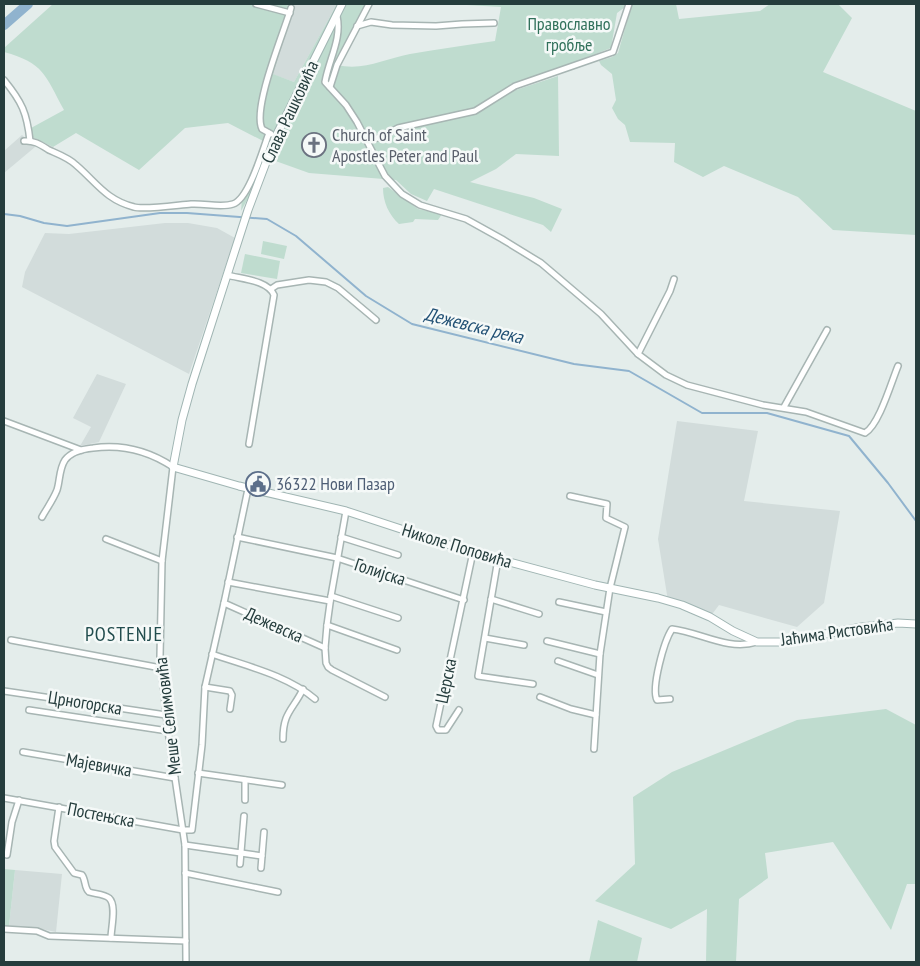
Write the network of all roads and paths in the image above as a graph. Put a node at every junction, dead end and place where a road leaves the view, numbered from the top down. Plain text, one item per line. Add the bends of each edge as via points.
1 (256, 4) edge
2 (342, 4) edge
3 (369, 4) edge
4 (629, 4) edge
5 (337, 16) junction
6 (494, 23) dead end
7 (357, 26) junction
8 (4, 80) edge
9 (330, 87) junction
10 (272, 135) junction
11 (367, 141) junction
12 (240, 234) joint
13 (227, 275) junction
14 (674, 279) dead end
15 (271, 288) junction
16 (376, 320) dead end
17 (827, 330) dead end
18 (638, 354) junction
19 (898, 366) dead end
20 (784, 407) junction
21 (4, 420) edge
22 (248, 444) dead end
23 (81, 450) junction
24 (173, 467) junction
25 (248, 489) junction
26 (570, 496) dead end
27 (346, 511) junction
28 (42, 517) dead end
29 (342, 537) junction
30 (237, 538) junction
31 (106, 539) dead end
32 (473, 552) junction
33 (398, 555) dead end
34 (338, 558) junction
35 (498, 559) junction
36 (162, 561) junction
37 (228, 582) junction
38 (610, 588) junction
39 (330, 599) junction
40 (491, 599) junction
41 (464, 600) junction
42 (559, 602) dead end
43 (224, 603) junction
44 (606, 612) junction
45 (539, 614) dead end
46 (398, 618) dead end
47 (916, 624) edge
48 (327, 625) junction
49 (485, 638) junction
50 (11, 640) dead end
51 (547, 641) dead end
52 (757, 642) junction
53 (524, 645) dead end
54 (325, 648) junction
55 (397, 650) dead end
56 (212, 654) junction
57 (600, 654) junction
58 (558, 661) dead end
59 (161, 668) junction
60 (598, 675) junction
61 (533, 684) dead end
62 (205, 687) junction
63 (303, 689) junction
64 (4, 691) edge
65 (385, 697) dead end
66 (540, 697) dead end
67 (314, 699) dead end
68 (670, 699) dead end
69 (230, 709) dead end
70 (29, 710) dead end
71 (459, 710) dead end
72 (166, 715) junction
73 (596, 716) junction
74 (168, 731) junction
75 (283, 739) dead end
76 (594, 748) dead end
77 (23, 752) dead end
78 (198, 773) junction
79 (175, 778) junction
80 (245, 780) junction
81 (282, 785) dead end
82 (4, 798) edge
83 (19, 800) junction
84 (245, 800) dead end
85 (59, 807) junction
86 (244, 816) dead end
87 (183, 830) junction
88 (264, 832) dead end
89 (185, 845) junction
90 (241, 853) junction
91 (7, 855) dead end
92 (262, 856) junction
93 (240, 864) dead end
94 (261, 868) dead end
95 (185, 873) junction
96 (278, 892) dead end
97 (4, 929) edge
98 (111, 938) junction
99 (186, 941) junction
100 (186, 962) edge

1 - 10 street, Слава Рашковића via 291,11 259,115 260,126
2 - 5 main road, Слава Рашковића
3 - 7 street, Слава Рашковића
4 - 11 street via 613,52 515,86 475,111 398,128
5 - 9 street, Слава Рашковића via 338,34 325,82
5 - 10 main road, Слава Рашковића
6 - 7 street via 436,26 371,22
7 - 9 street, Слава Рашковића via 337,65
8 - 10 street, Слава Рашковића via 26,114 27,141 38,143 75,164 99,188 133,207 236,203 242,198
9 - 11 street, Слава Рашковића via 346,105
10 - 12 main road, Слава Рашковића
11 - 18 street, Слава Рашковића via 385,176 402,194 420,205 466,219 541,263 601,314
12 - 13 main road, Меше Селимовића
13 - 15 street
13 - 24 main road, Меше Селимовића via 192,384
14 - 18 street
15 - 16 street via 309,280 326,282
15 - 22 street via 274,295
17 - 20 street
18 - 20 street, Слава Рашковића via 666,375 687,384 763,405
19 - 20 street, Слава Рашковића via 879,415 865,433
21 - 23 street
23 - 24 street via 120,446 154,456
23 - 28 street via 62,465 56,492
24 - 25 main road, Николе Поповића
24 - 36 street, Меше Селимовића
25 - 27 main road, Николе Поповића
25 - 30 street, Дежевска
26 - 38 street via 607,504 606,518 625,527
27 - 29 street, Голијска
27 - 32 main road, Николе Поповића
29 - 33 street, Голијска
29 - 34 street, Голијска
30 - 34 street
30 - 37 street, Дежевска
31 - 36 street
32 - 35 main road, Николе Поповића
32 - 41 street, Церска
34 - 39 street, Голијска
34 - 41 street, Голијска
35 - 38 main road, Николе Поповића
35 - 40 street
36 - 59 street, Меше Селимовића
37 - 39 street, Дежевска
37 - 43 street, Дежевска
38 - 44 street
38 - 52 main road, Јаћима Ристовића via 682,605
39 - 46 street
39 - 48 street, Голијска
40 - 45 street
40 - 49 street
41 - 71 street, Церска via 436,726 438,730 446,730
42 - 44 street
43 - 54 street, Дежевска
43 - 56 street, Дежевска
44 - 57 street
47 - 52 main road, Јаћима Ристовића via 862,627 783,642
48 - 54 street, Голијска
48 - 55 street
49 - 53 street
49 - 61 street via 478,676
50 - 59 street
51 - 57 street
52 - 68 street, Јаћима Ристовића via 748,645 716,642 672,629 661,658 655,694 657,700
54 - 65 street, Голијска via 328,667
56 - 62 street, Дежевска
56 - 63 street
57 - 60 street
58 - 60 street
59 - 72 street, Меше Селимовића
60 - 73 street
62 - 69 street via 230,691
62 - 78 street, Дежевска
63 - 67 street
63 - 75 street via 286,717
64 - 72 street, Црногорска
66 - 73 street
70 - 74 street
72 - 74 street, Меше Селимовића
73 - 76 street
74 - 79 street, Меше Селимовића
77 - 79 street, Мајевичка
78 - 80 street
78 - 87 street, Дежевска via 193,829
79 - 87 street, Меше Селимовића
80 - 81 street
80 - 84 street
82 - 83 street, Постењска
83 - 85 street, Постењска
83 - 91 street
85 - 87 street, Постењска
85 - 98 street via 55,847 74,873 82,875 86,890 108,897 112,902
86 - 90 street
87 - 89 street, Меше Селимовића
88 - 92 street
89 - 90 street
89 - 95 street, Меше Селимовића
90 - 92 street
90 - 93 street
92 - 94 street
95 - 96 street
95 - 99 street, Меше Селимовића
97 - 98 street via 37,931 49,936
98 - 99 street
99 - 100 street, Меше Селимовића

